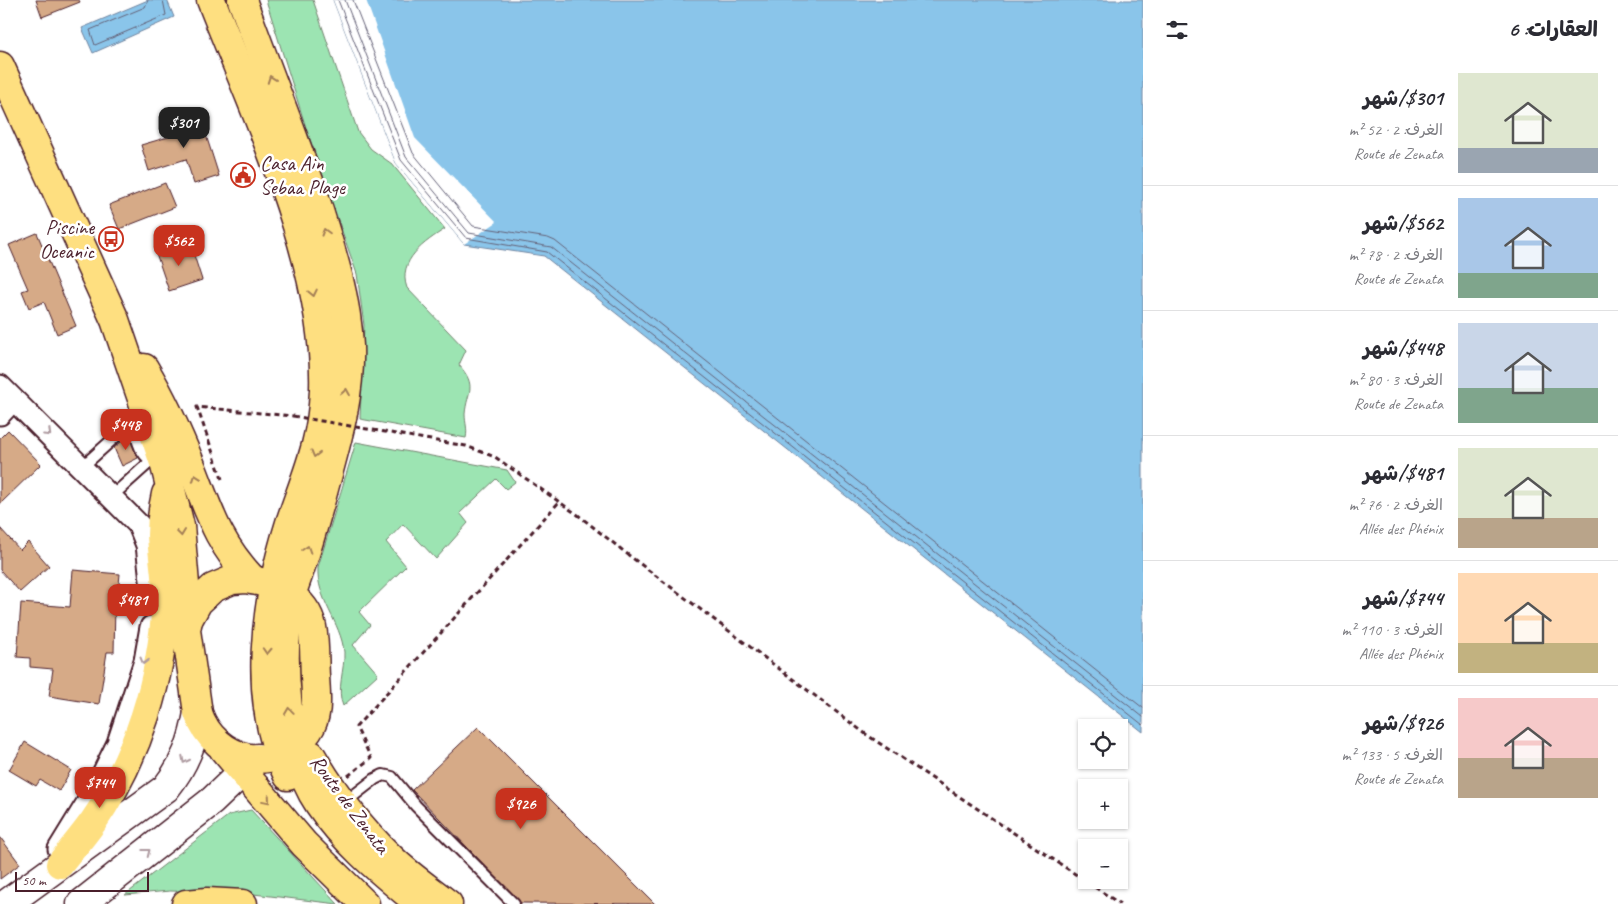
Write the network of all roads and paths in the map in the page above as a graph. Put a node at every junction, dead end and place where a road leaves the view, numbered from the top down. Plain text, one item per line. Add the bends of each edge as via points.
1 (211, 0) edge
2 (242, 0) edge
3 (0, 66) edge
4 (115, 320) junction
5 (139, 393) junction
6 (4, 400) edge
7 (133, 421) junction
8 (82, 468) junction
9 (162, 469) junction
10 (224, 483) dead end
11 (111, 497) junction
12 (559, 502) junction
13 (273, 587) junction
14 (188, 620) junction
15 (198, 713) junction
16 (275, 754) junction
17 (338, 796) junction
18 (51, 870) junction
19 (6, 904) edge
20 (82, 904) edge
21 (186, 904) edge
22 (243, 904) edge
23 (365, 904) edge
24 (394, 904) edge
25 (420, 904) edge
26 (448, 904) edge
27 (514, 904) edge
28 (1120, 904) edge

1 -> 13 main road via 300,236 315,300 323,361 324,390 317,444 290,523
13 -> 2 main road via 313,531 340,434 349,347 342,298 324,226
3 - 4 main road
4 - 5 main road
13 -> 4 main road via 237,563 218,534 167,410
5 - 7 lane
5 - 9 main road
6 -> 8 street
7 - 8 lane
7 - 9 lane via 137,438
8 - 11 street
9 - 11 lane
9 -> 14 main road via 180,526
9 - 18 main road via 161,534 166,594 156,680 131,753 114,787 93,822
10 - 12 path, bridge via 197,407 293,416 482,450
11 -> 18 street via 139,525 147,546 152,575 150,635 145,661 118,743
12 - 17 path via 356,727 371,758
12 - 28 path via 867,735
13 - 14 main road via 232,580 213,588 198,602
13 -> 16 main road, Route de Zenata via 266,670
13 - 16 main road via 306,614 312,626 316,710 309,730
14 - 15 main road, Route de Zenata via 186,630
15 - 16 main road, Route de Zenata via 207,734 224,750
15 -> 18 main road via 184,764 166,788
16 - 17 main road, Route de Zenata
20 -> 16 main road
16 -> 23 main road, Route de Zenata via 304,844
16 - 24 main road, Route de Zenata via 295,790 346,862
16 - 25 main road, Route de Zenata via 357,850
17 - 26 main road, Route de Zenata via 392,859
17 - 27 lane via 383,775 392,777 416,806
18 - 19 main road
21 - 22 main road

